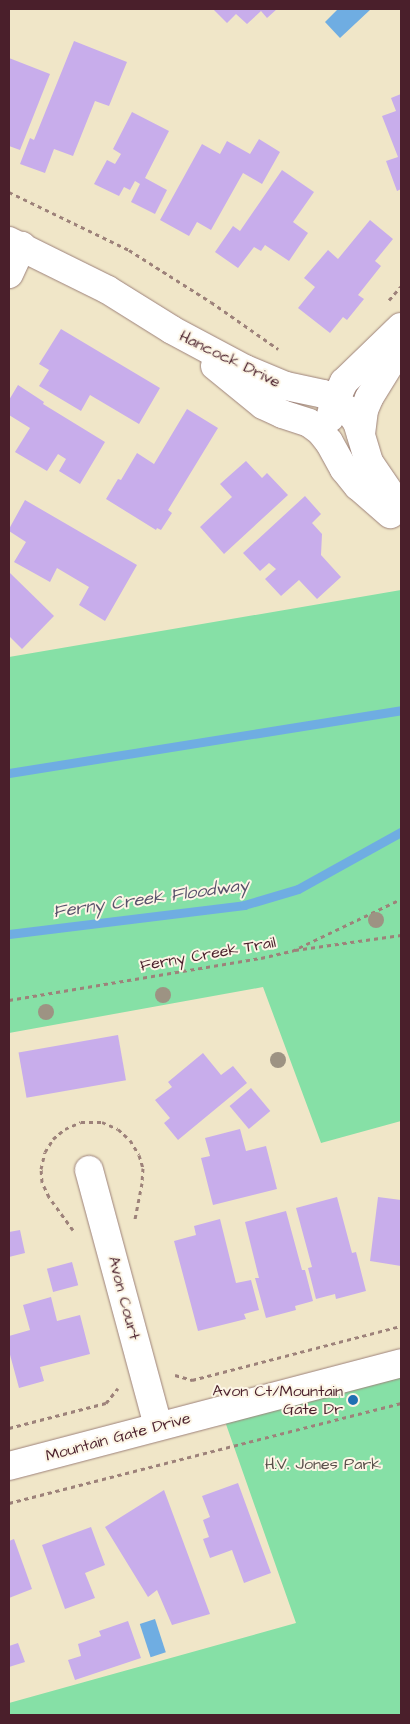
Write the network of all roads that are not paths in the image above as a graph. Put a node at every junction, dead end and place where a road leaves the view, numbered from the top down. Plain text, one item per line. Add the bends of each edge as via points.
1 (15, 243) edge
2 (9, 274) edge
3 (401, 327) edge
4 (401, 346) edge
5 (339, 408) junction
6 (401, 509) edge
7 (401, 523) edge
8 (89, 1170) dead end
9 (401, 1363) edge
10 (158, 1426) junction
11 (9, 1466) edge

1 - 2 street
1 - 5 street, Hancock Drive via 108,290 172,330 266,379
3 - 5 street
4 - 5 street
5 - 6 street via 368,462
5 - 7 street via 330,432 335,454 358,486
8 - 10 street, Avon Court
9 - 10 street, Mountain Gate Drive
10 - 11 street, Mountain Gate Drive

